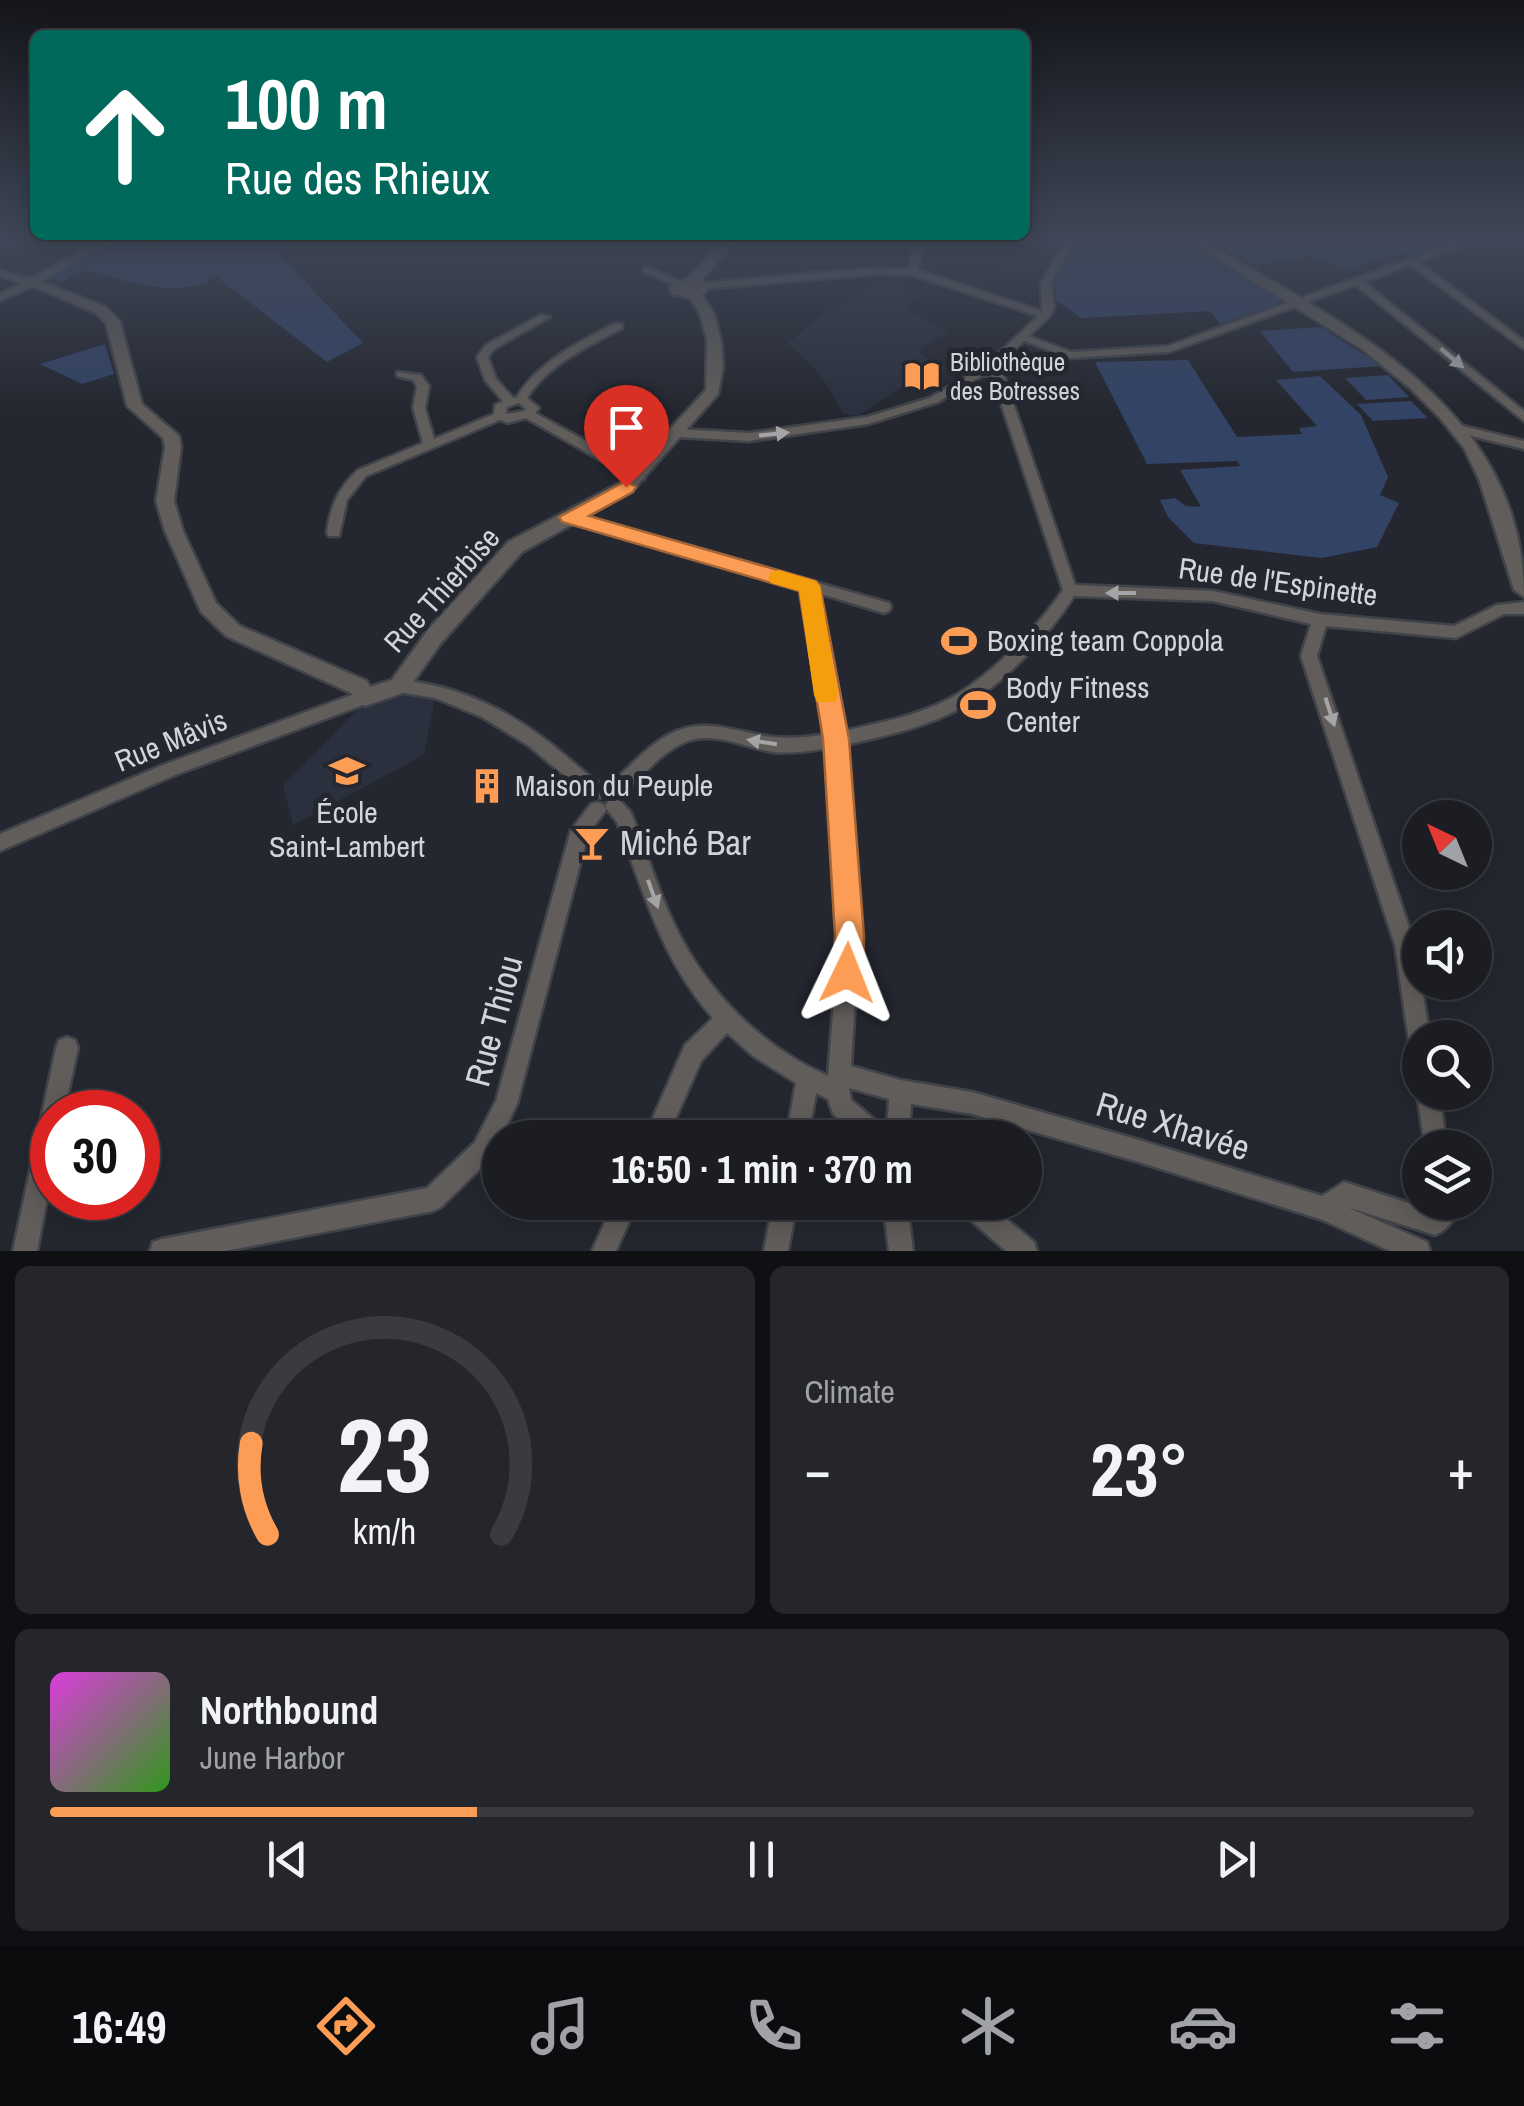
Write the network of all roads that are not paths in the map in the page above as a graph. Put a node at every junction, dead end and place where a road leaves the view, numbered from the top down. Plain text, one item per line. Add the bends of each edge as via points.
1 (67, 296) edge
2 (699, 296) edge
3 (988, 296) edge
4 (1048, 296) edge
5 (1285, 296) edge
6 (1317, 296) edge
7 (1377, 296) edge
8 (1459, 296) edge
9 (1297, 304) junction
10 (1045, 315) junction
11 (544, 317) dead end
12 (618, 326) dead end
13 (1022, 337) junction
14 (1524, 346) edge
15 (401, 374) dead end
16 (998, 374) junction
17 (515, 400) junction
18 (528, 414) junction
19 (500, 416) junction
20 (1524, 417) edge
21 (1458, 429) junction
22 (677, 433) junction
23 (1524, 445) edge
24 (430, 446) junction
25 (639, 476) junction
26 (570, 517) junction
27 (334, 533) dead end
28 (1519, 565) edge
29 (809, 586) junction
30 (1070, 590) junction
31 (1524, 590) edge
32 (884, 607) dead end
33 (1524, 608) edge
34 (1320, 620) junction
35 (399, 686) junction
36 (365, 697) junction
37 (836, 739) junction
38 (605, 800) junction
39 (0, 842) edge
40 (726, 1020) junction
41 (1417, 1020) edge
42 (67, 1048) dead end
43 (807, 1080) junction
44 (58, 1090) edge
45 (839, 1091) junction
46 (900, 1091) junction
47 (663, 1120) edge
48 (800, 1120) edge
49 (863, 1120) edge
50 (899, 1120) edge
51 (1325, 1209) junction
52 (1402, 1212) edge
53 (31, 1220) edge
54 (618, 1220) edge
55 (782, 1220) edge
56 (898, 1220) edge
57 (988, 1220) edge
58 (24, 1251) edge
59 (162, 1251) edge
60 (604, 1251) edge
61 (776, 1251) edge
62 (901, 1251) edge
63 (1025, 1251) edge
64 (1418, 1251) edge

1 - 36 street via 112,322 135,406 171,436 165,501 208,608 233,631 359,687
2 - 22 street, Rue Thierbise via 712,329 716,380
3 - 10 street
4 - 10 street
5 - 9 street
6 - 9 street
7 -> 20 street
8 - 14 street
9 - 13 street via 1146,352 1070,355
9 - 21 street via 1395,366
10 - 13 street
11 - 17 street via 482,357 491,380
12 - 17 street
13 - 16 street via 999,358
15 - 24 street via 422,386 419,408
22 -> 16 street via 748,437 868,420 934,400 980,372
16 - 30 street
17 - 18 street via 532,408
17 - 19 street via 501,404
18 - 19 street
18 - 25 street
19 - 24 street
21 - 23 street
21 - 28 street via 1481,464
22 - 25 street, Rue Thierbise
24 - 27 street via 362,473 346,487
25 - 26 street, Rue Thierbise
26 - 29 street
26 - 35 street, Rue Thierbise via 515,547
28 - 31 street
29 - 32 street
29 - 37 street
34 -> 30 street, Rue de l'Espinette via 1213,596
30 - 37 street via 1020,650 961,702
33 - 34 street, Rue de l'Espinette via 1502,610 1456,632
34 -> 41 street via 1309,656 1405,945
35 - 36 street, Rue Thierbise
35 - 38 street, Rue Thierbise via 428,686 491,715
36 - 39 street, Rue Mâvis
37 -> 38 street, Rue Thiou via 778,745 688,733
37 - 45 street via 850,936
38 -> 40 street via 630,829 690,974
38 - 59 street, Rue Thiou via 580,830 506,1104 483,1150 433,1199
40 - 43 street
40 - 47 street via 693,1054
42 - 44 street
43 - 45 street
43 - 48 street
45 - 46 street, Rue Xhavée
45 - 49 street
46 - 50 street
46 - 51 street, Rue Xhavée via 972,1102
51 - 52 street via 1344,1194
51 - 64 street, Rue Xhavée
53 - 58 street
54 - 60 street
55 - 61 street
56 - 62 street
57 - 63 street

